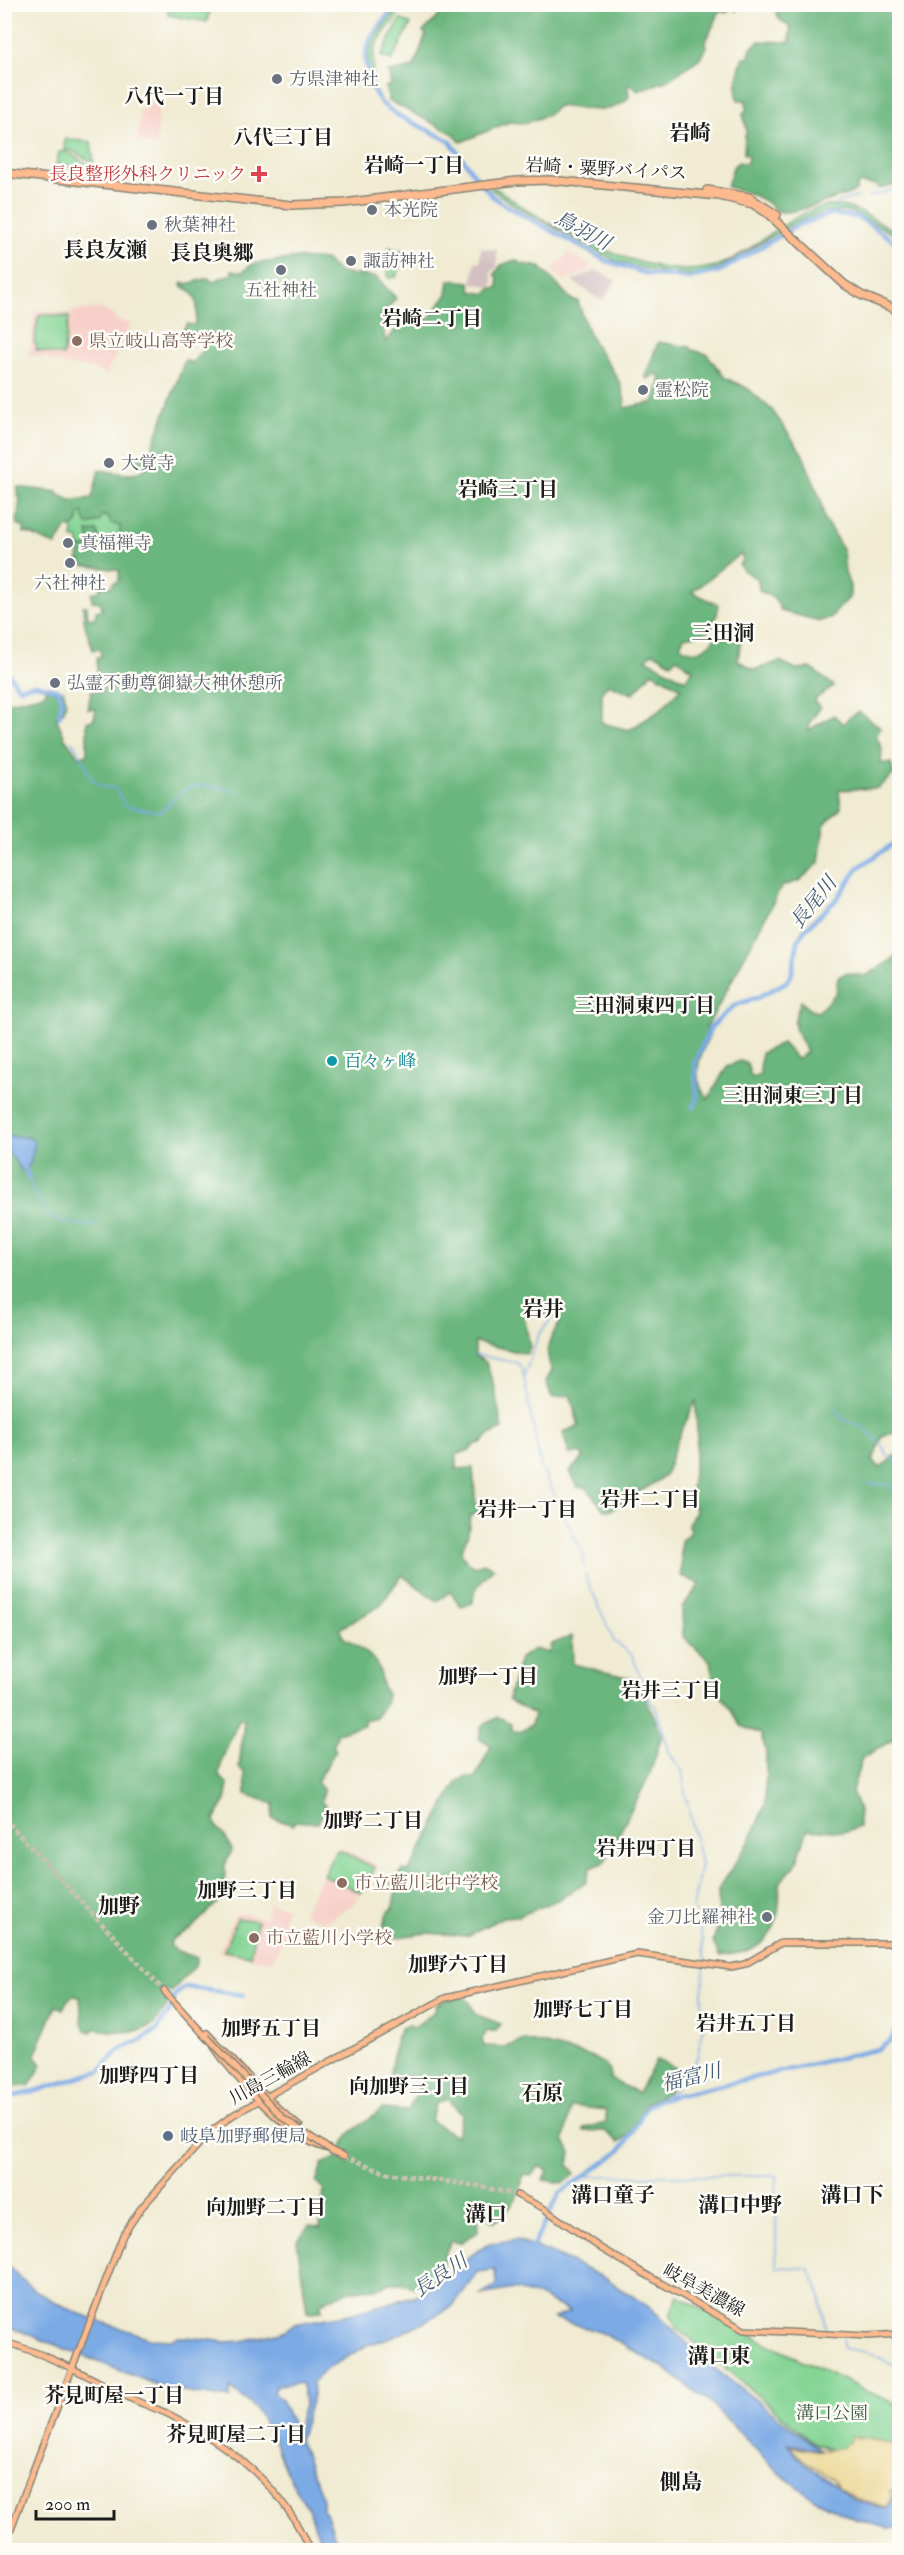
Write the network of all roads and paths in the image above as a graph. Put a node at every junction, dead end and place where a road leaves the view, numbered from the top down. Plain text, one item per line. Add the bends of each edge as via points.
1 (4, 173) edge
2 (900, 309) edge
3 (900, 1943) edge
4 (165, 1991) tunnel mouth
5 (186, 2014) junction
6 (207, 2037) junction
7 (267, 2097) junction
8 (260, 2100) junction
9 (331, 2150) junction
10 (344, 2156) tunnel mouth
11 (517, 2195) tunnel mouth
12 (900, 2334) edge
13 (4, 2342) edge
14 (72, 2364) junction
15 (6, 2550) edge
16 (309, 2550) edge

1 - 2 highway, 岩崎・粟野バイパス via 291,205 539,178 718,191 749,197 837,275
3 - 7 main road, 川島三輪線 via 781,1943 745,1964 732,1966 637,1953 445,1998
4 - 5 main road
5 - 6 main road
5 - 7 main road, bridge
6 - 8 main road, bridge
6 - 9 main road, bridge via 283,2118
7 - 8 main road, 川島三輪線
7 - 9 main road, bridge
8 - 9 main road, bridge via 309,2142
8 - 14 main road, 川島三輪線 via 210,2132 141,2208 123,2235
9 - 10 main road
11 - 12 main road, 岐阜美濃線 via 744,2330
13 - 14 main road
14 - 15 main road, 川島三輪線
14 - 16 main road via 125,2396 172,2416 261,2476 284,2504

